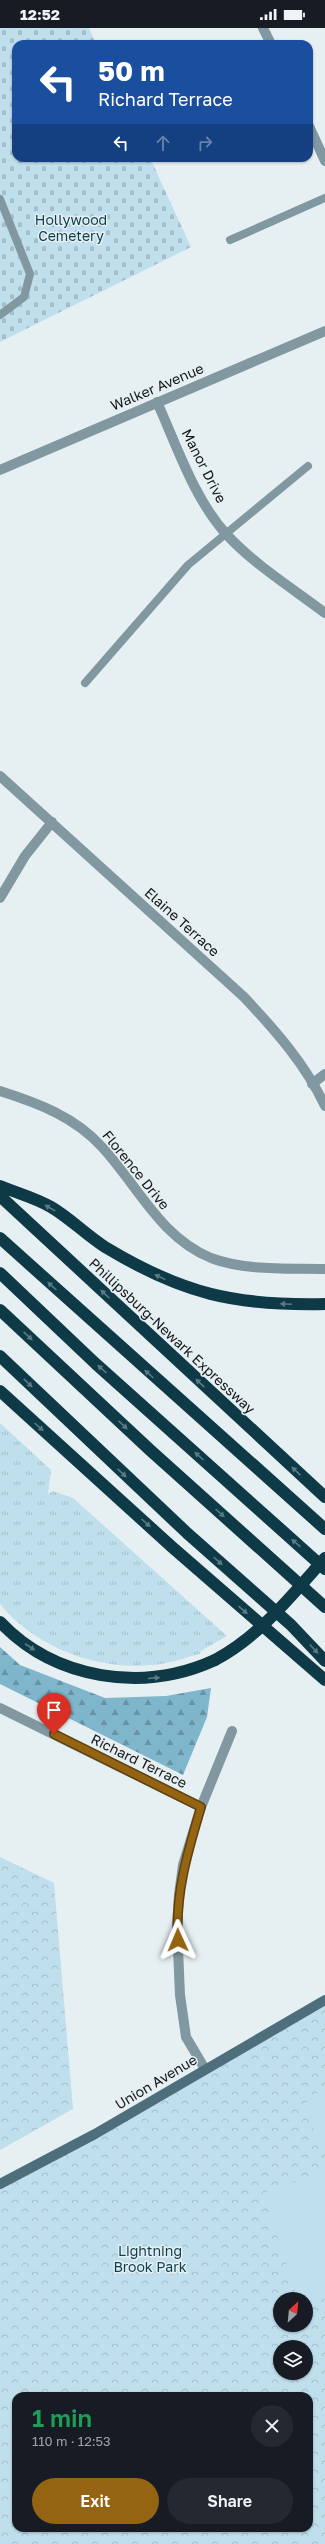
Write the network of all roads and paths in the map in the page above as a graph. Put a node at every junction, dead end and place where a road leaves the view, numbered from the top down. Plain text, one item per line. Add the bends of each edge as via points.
1 (263, 28) edge
2 (269, 40) edge
3 (313, 135) edge
4 (325, 161) edge
5 (325, 198) edge
6 (0, 199) edge
7 (230, 240) dead end
8 (0, 315) edge
9 (325, 331) edge
10 (157, 402) junction
11 (308, 466) dead end
12 (0, 470) edge
13 (227, 534) junction
14 (325, 613) edge
15 (85, 683) dead end
16 (0, 776) edge
17 (52, 822) junction
18 (0, 898) edge
19 (325, 1074) edge
20 (312, 1084) junction
21 (0, 1091) edge
22 (325, 1106) edge
23 (0, 1186) edge
24 (0, 1196) edge
25 (0, 1238) edge
26 (325, 1270) edge
27 (0, 1274) edge
28 (325, 1304) edge
29 (0, 1310) edge
30 (0, 1356) edge
31 (0, 1391) edge
32 (325, 1497) edge
33 (325, 1529) edge
34 (325, 1558) edge
35 (325, 1568) edge
36 (325, 1606) edge
37 (0, 1622) edge
38 (325, 1661) edge
39 (325, 1680) edge
40 (0, 1708) edge
41 (232, 1731) dead end
42 (201, 1807) junction
43 (325, 2000) edge
44 (205, 2069) junction
45 (0, 2184) edge

1 - 2 street
3 - 4 street
5 - 7 lane
6 - 8 lane via 30,274 24,297
9 - 10 street, Walker Avenue
10 - 12 street, Walker Avenue
10 - 13 street, Manor Drive via 202,501
11 - 13 lane
13 - 14 street, Manor Drive via 254,559
13 - 15 lane via 188,565
16 - 17 street, Elaine Terrace
17 - 18 street via 25,856
17 - 20 street, Elaine Terrace via 244,997 273,1028
19 - 20 street
20 - 22 street, Elaine Terrace
21 - 26 street, Florence Drive via 51,1109 81,1127 102,1147 166,1228 185,1245 212,1258 249,1266
28 -> 23 highway via 257,1303 226,1299 164,1279 110,1250 51,1207
32 -> 24 highway, Phillipsburg-Newark Expressway
33 -> 25 highway
35 -> 27 highway
29 -> 36 highway via 150,1450
30 -> 38 highway via 187,1533 291,1625
31 -> 39 highway via 190,1563
37 -> 34 highway, bridge via 39,1654 67,1666 96,1675 127,1679 158,1678 215,1660 240,1646 260,1630
40 - 42 street, Richard Terrace
41 - 42 street
42 - 44 street via 184,1865 177,1926 180,1995 186,2037
43 - 44 street, Union Avenue
44 - 45 street, Union Avenue via 95,2134

